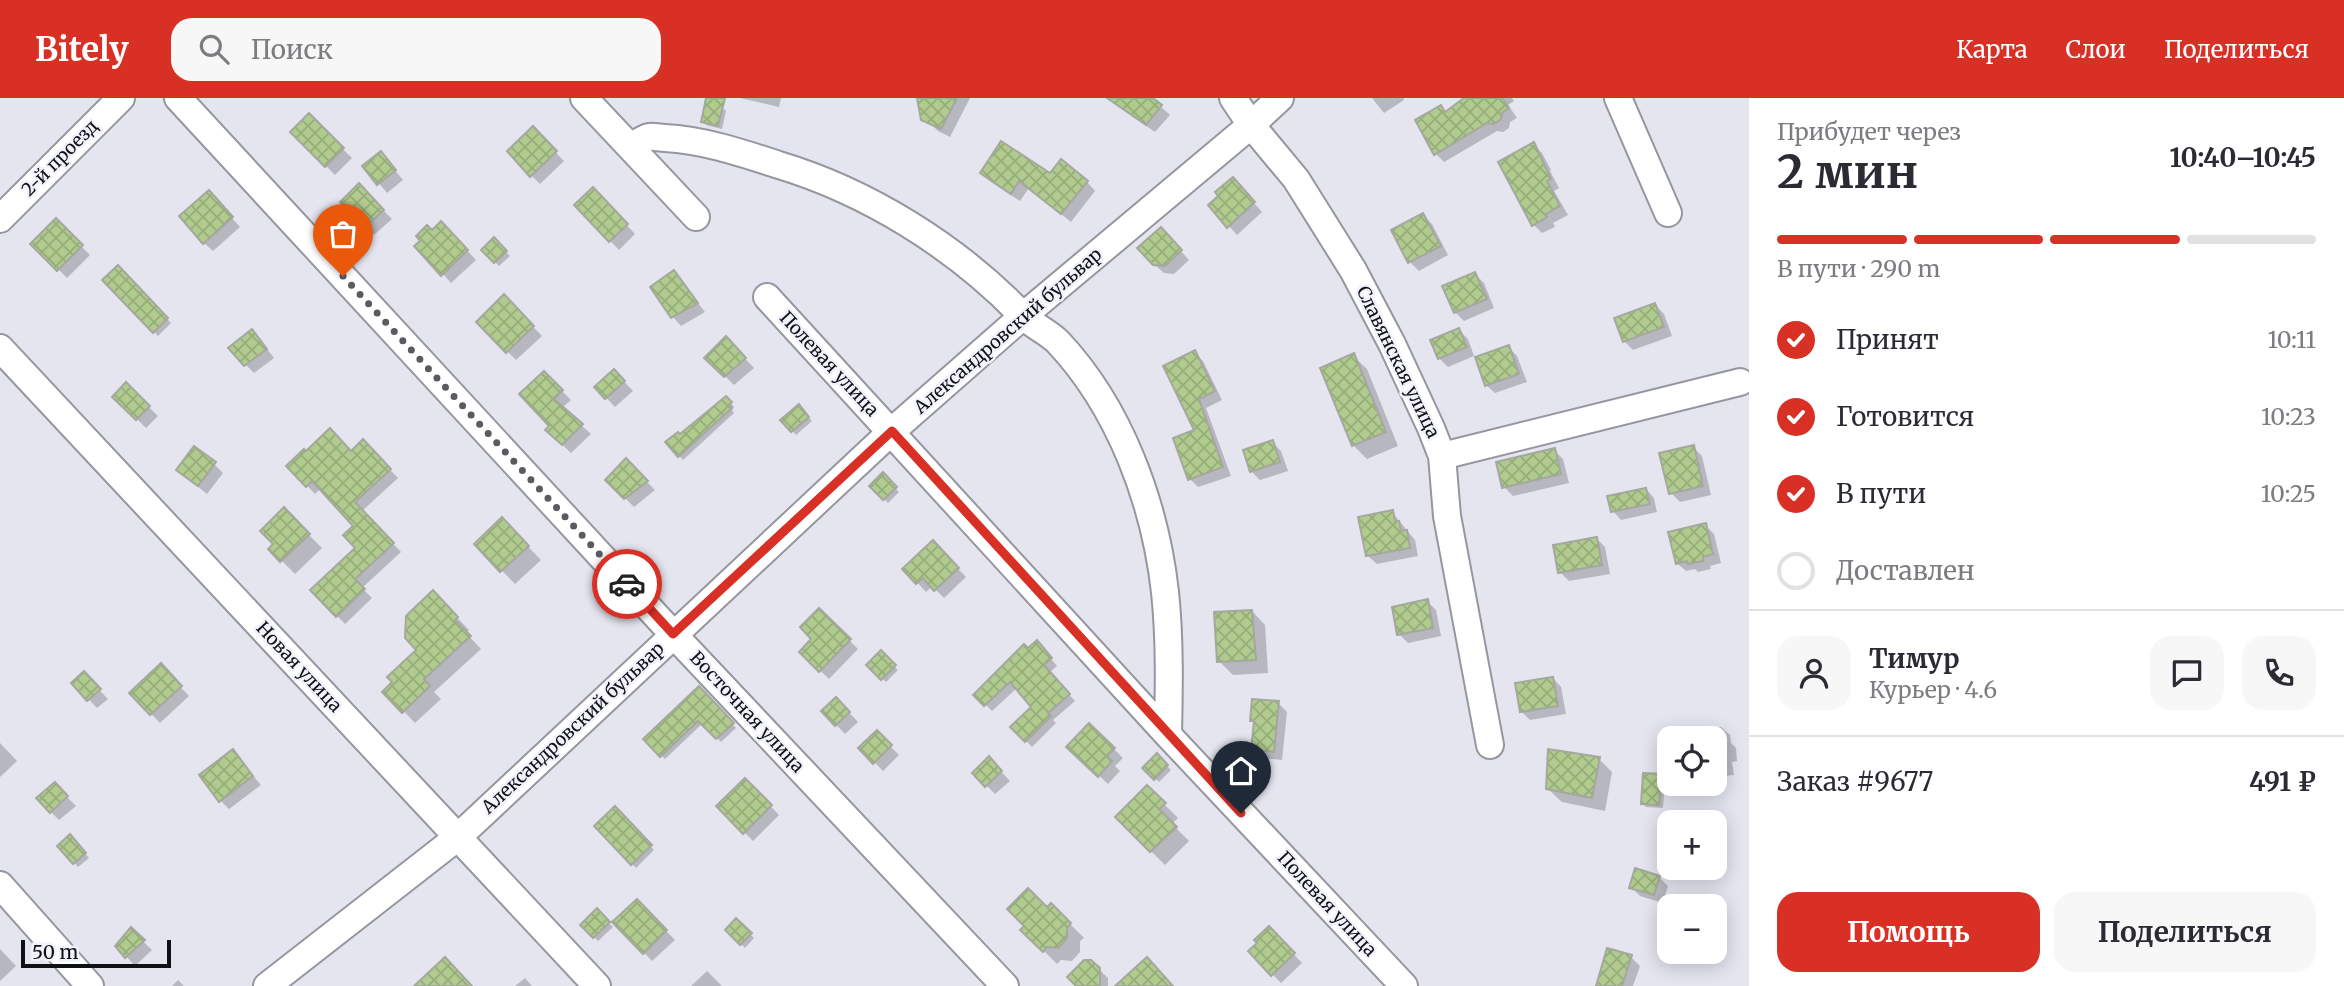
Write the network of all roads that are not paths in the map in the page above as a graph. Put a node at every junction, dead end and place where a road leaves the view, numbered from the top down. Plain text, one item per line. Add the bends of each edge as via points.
1 (121, 98) edge
2 (178, 98) edge
3 (584, 98) edge
4 (1233, 98) edge
5 (1280, 98) edge
6 (1618, 98) edge
7 (1251, 125) junction
8 (631, 147) junction
9 (1668, 213) dead end
10 (696, 217) dead end
11 (0, 219) edge
12 (767, 297) dead end
13 (1023, 316) junction
14 (0, 348) edge
15 (1740, 382) dead end
16 (892, 431) junction
17 (1442, 456) junction
18 (673, 634) junction
19 (1168, 735) junction
20 (1490, 745) dead end
21 (458, 837) junction
22 (0, 885) edge
23 (90, 986) edge
24 (267, 986) edge
25 (597, 986) edge
26 (1005, 986) edge
27 (1404, 986) edge

1 - 11 street, 2-й проезд
2 - 18 street, Восточная улица
3 - 8 street
4 - 7 street, Славянская улица
5 - 7 street, Александровский бульвар
6 - 9 street
7 - 13 street, Александровский бульвар
7 - 17 street, Славянская улица via 1296,179 1353,270
8 - 10 street
8 - 13 street via 649,137 678,139 718,146 808,174 856,196 960,258
12 - 16 street, Полевая улица
13 - 16 street, Александровский бульвар
13 - 19 street via 1057,341 1095,388 1141,485 1165,593
14 - 21 street, Новая улица
15 - 17 street
16 - 18 street, Александровский бульвар
16 - 19 street, Полевая улица
17 - 20 street, Славянская улица via 1447,516
18 - 21 street, Александровский бульвар
18 - 26 street, Восточная улица
19 - 27 street, Полевая улица
21 - 24 street, Александровский бульвар
21 - 25 street, Новая улица
22 - 23 street

